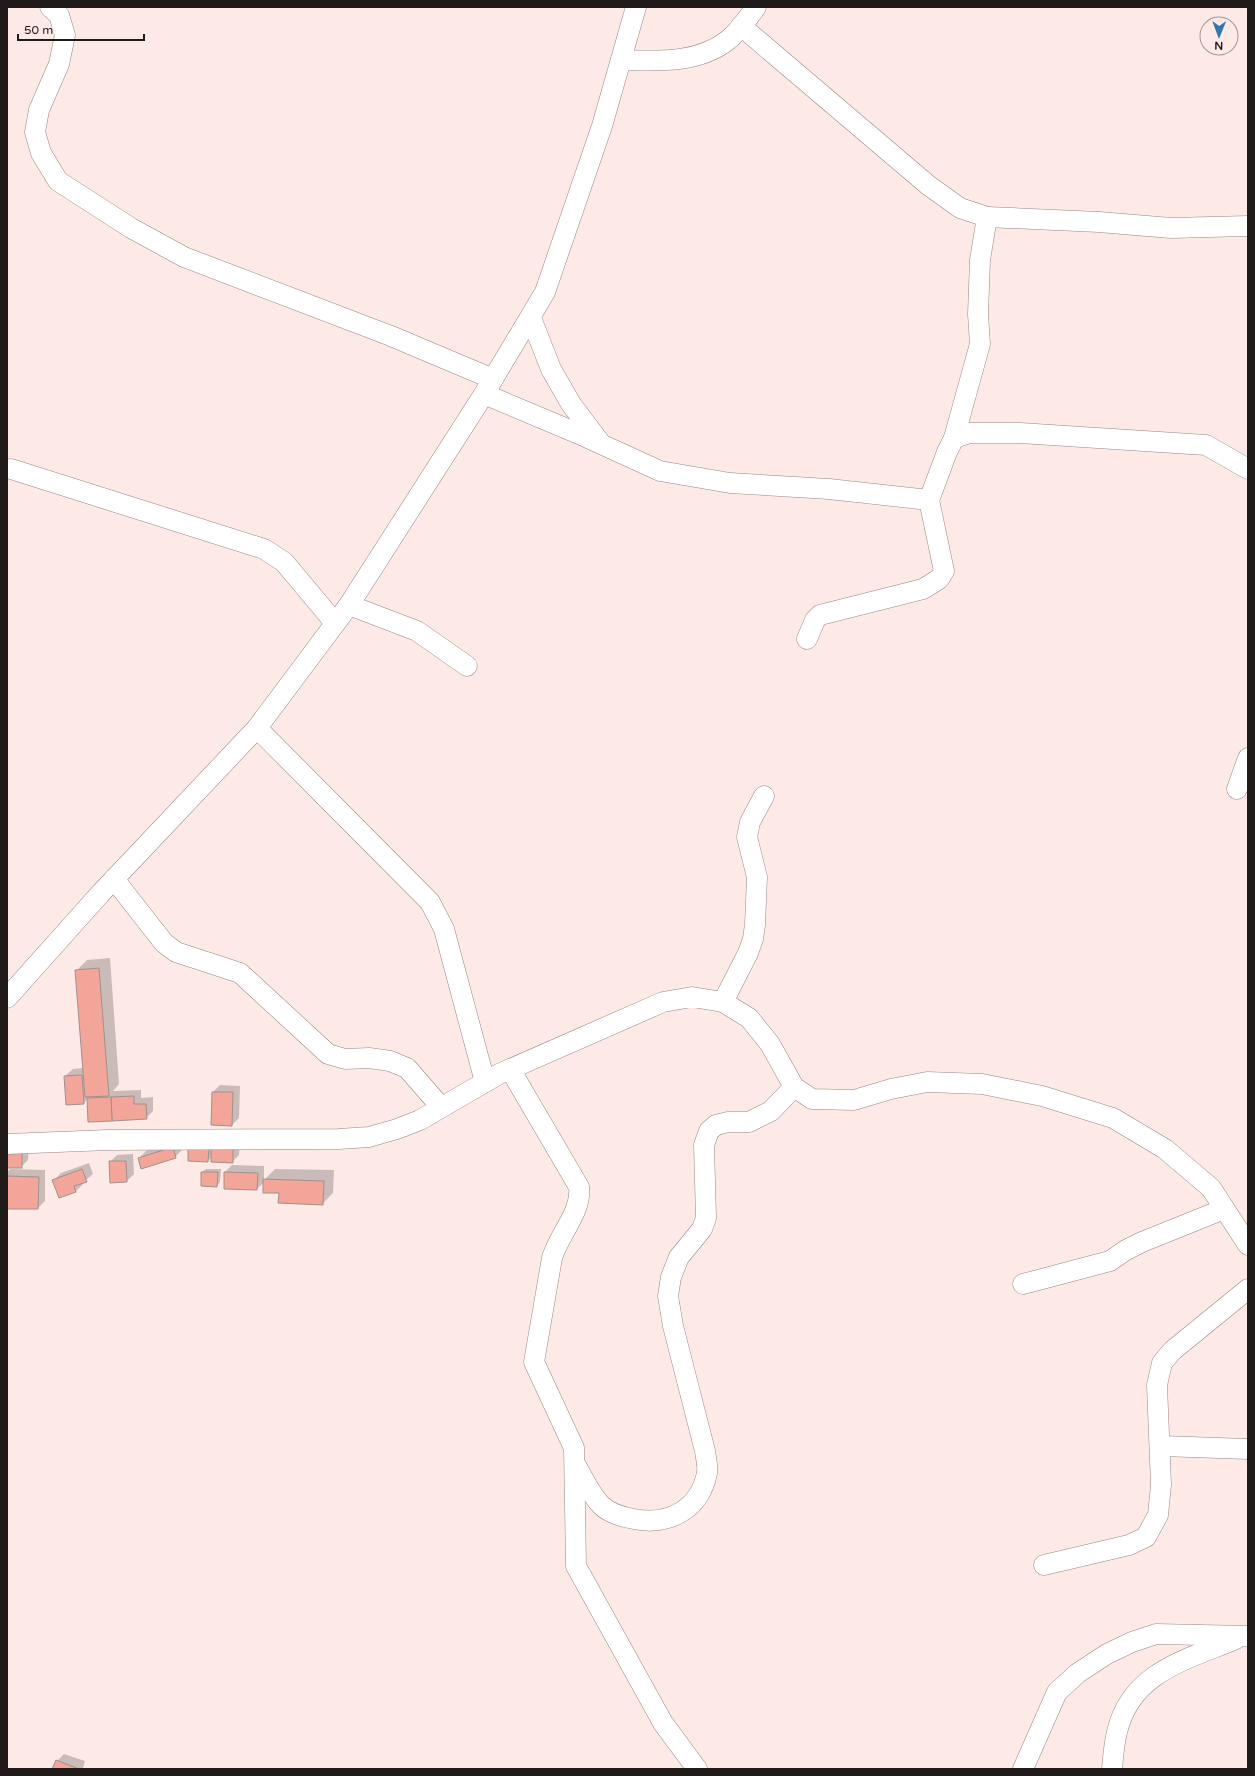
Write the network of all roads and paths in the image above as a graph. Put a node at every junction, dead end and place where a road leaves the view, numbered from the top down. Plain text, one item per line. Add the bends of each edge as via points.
1 (50, 7) edge
2 (636, 7) edge
3 (756, 7) edge
4 (741, 26) junction
5 (621, 60) junction
6 (987, 217) junction
7 (1248, 226) edge
8 (531, 318) junction
9 (488, 387) junction
10 (954, 438) junction
11 (601, 445) junction
12 (11, 469) dead end
13 (1248, 469) edge
14 (929, 500) junction
15 (349, 605) junction
16 (336, 623) junction
17 (807, 639) dead end
18 (467, 666) dead end
19 (257, 728) junction
20 (1248, 758) edge
21 (1237, 789) dead end
22 (764, 796) dead end
23 (114, 879) junction
24 (7, 998) edge
25 (723, 1002) junction
26 (510, 1070) junction
27 (486, 1082) junction
28 (794, 1087) junction
29 (441, 1107) junction
30 (7, 1144) edge
31 (1224, 1209) junction
32 (1248, 1245) edge
33 (1023, 1284) dead end
34 (1248, 1289) edge
35 (1161, 1446) junction
36 (1248, 1448) edge
37 (575, 1464) junction
38 (1044, 1565) dead end
39 (1246, 1636) edge
40 (697, 1769) edge
41 (1023, 1769) edge
42 (1112, 1769) edge

1 - 9 street via 59,15 65,35 59,64 39,110 35,132 41,153 58,181 131,228 184,257 391,336
2 - 5 street
3 - 4 street
4 - 5 street via 728,40 690,56 671,61
4 - 6 street via 928,185 960,208
5 - 8 street via 602,126 545,292
6 - 7 street via 1171,228
6 - 10 street via 980,260 980,344
8 - 9 street
8 - 11 street via 551,369 571,404
9 - 11 street
9 - 15 street
10 - 13 street via 970,433 1020,433 1206,445
10 - 14 street via 946,452
11 - 14 street via 660,471 692,477 730,483 829,489
12 - 16 street via 264,549 284,562
14 - 17 street via 944,571 939,579 923,589 820,615 814,620
15 - 16 street
15 - 18 street via 417,631
16 - 19 street
19 - 23 street
19 - 27 street via 430,902 444,929
20 - 21 street
22 - 25 street via 750,822 747,836 758,877 755,925 748,953
23 - 24 street
23 - 29 street via 164,943 176,952 240,973 328,1054 345,1059 369,1058 390,1061 407,1068
25 - 26 street via 692,998 663,1002
25 - 28 street via 750,1018 770,1044
26 - 27 street
26 - 37 street via 579,1187 580,1197 576,1209 556,1244 552,1258 534,1362 574,1448
27 - 29 street
28 - 31 street via 812,1099 833,1101 854,1100 927,1082 982,1084 1042,1096 1113,1118 1144,1135 1165,1149 1211,1188
28 - 37 street via 772,1111 749,1122 716,1125 709,1131 704,1145 706,1218 702,1229 679,1257 672,1277 668,1296 673,1326 706,1451 707,1472 700,1492 690,1506 677,1516 640,1521 618,1516 601,1505
29 - 30 street via 420,1120 369,1137 108,1140
31 - 32 street
31 - 33 street via 1142,1242 1110,1260
34 - 35 street via 1162,1362 1157,1385
35 - 36 street
35 - 38 street via 1158,1515 1146,1537 1129,1545
37 - 40 street via 576,1566 663,1723
39 - 41 street via 1156,1634 1107,1654 1078,1673 1057,1692
39 - 42 street via 1165,1668 1146,1681 1130,1700 1117,1732

